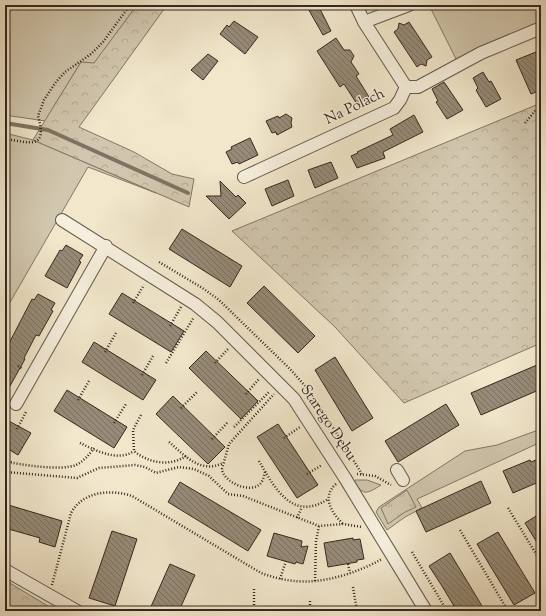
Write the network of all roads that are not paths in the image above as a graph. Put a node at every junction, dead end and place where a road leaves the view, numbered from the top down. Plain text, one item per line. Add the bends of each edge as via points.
1 (356, 5) edge
2 (409, 5) edge
3 (364, 22) junction
4 (541, 28) edge
5 (406, 86) junction
6 (244, 177) dead end
7 (62, 220) dead end
8 (106, 246) junction
9 (16, 404) dead end
10 (5, 570) edge
11 (77, 611) edge
12 (426, 611) edge

1 - 3 street, Na Polach
2 - 3 street
3 - 5 street, Na Polach
4 - 5 street via 481,53 418,87
5 - 6 street, Na Polach via 394,108
7 - 8 street, Starego Dębu
8 - 9 street
8 - 12 street, Starego Dębu via 195,304 223,328 294,399
10 - 11 street

